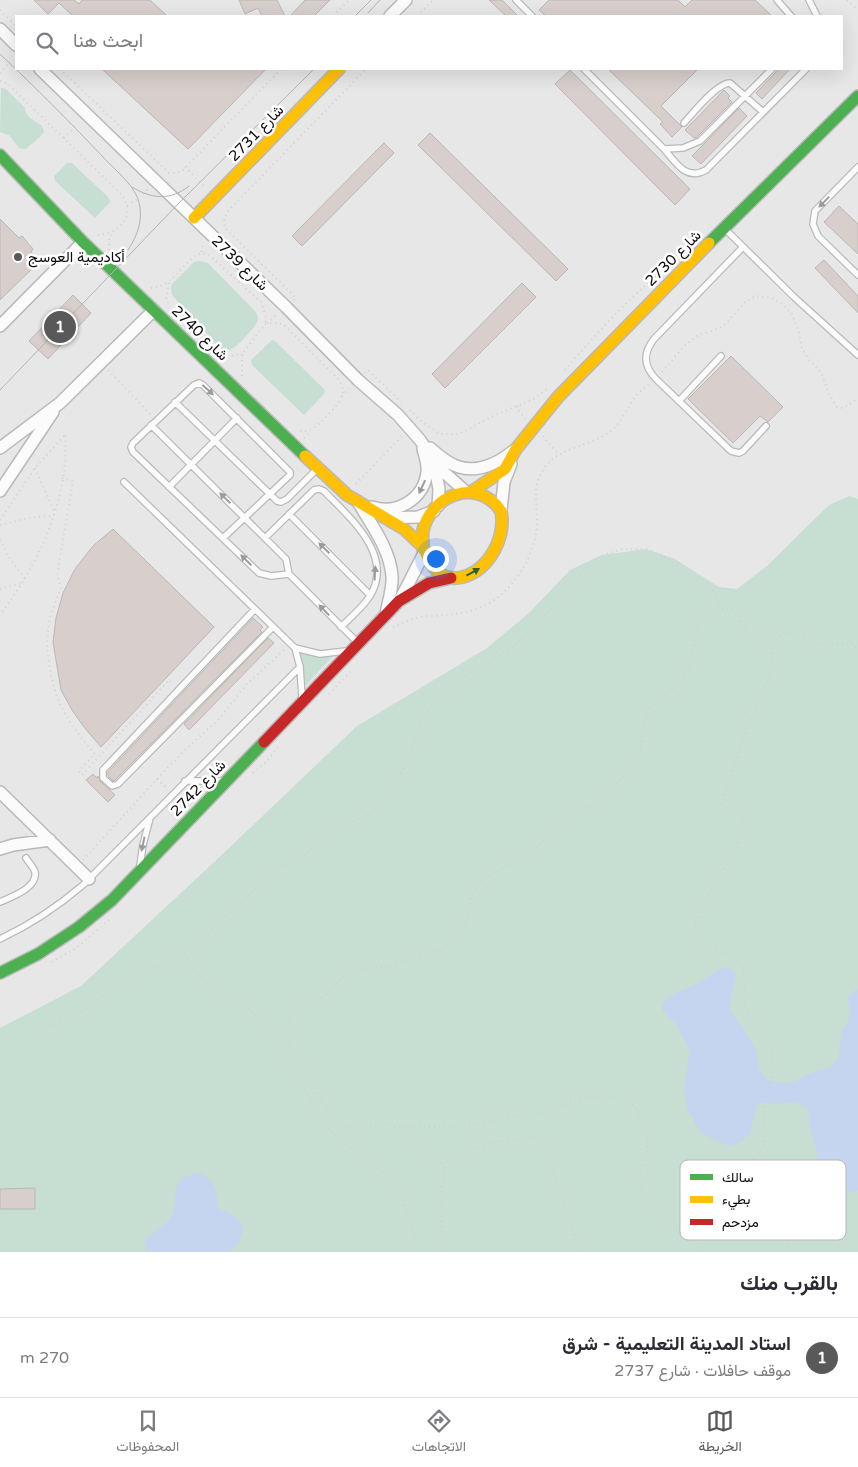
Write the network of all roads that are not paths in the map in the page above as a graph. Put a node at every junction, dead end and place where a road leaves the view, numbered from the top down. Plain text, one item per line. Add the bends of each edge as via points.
1 (406, 0) edge
2 (516, 0) edge
3 (777, 0) edge
4 (809, 0) edge
5 (391, 15) edge
6 (531, 15) edge
7 (790, 15) edge
8 (816, 15) edge
9 (0, 29) edge
10 (15, 44) edge
11 (41, 70) edge
12 (338, 70) edge
13 (585, 70) edge
14 (771, 70) edge
15 (805, 70) edge
16 (745, 95) junction
17 (858, 96) edge
18 (764, 112) junction
19 (684, 123) dead end
20 (664, 149) junction
21 (1, 158) edge
22 (858, 167) edge
23 (194, 218) junction
24 (724, 228) junction
25 (83, 242) junction
26 (743, 248) junction
27 (858, 275) edge
28 (154, 310) junction
29 (0, 326) edge
30 (858, 355) edge
31 (721, 356) dead end
32 (679, 401) junction
33 (175, 402) junction
34 (60, 403) junction
35 (237, 418) junction
36 (151, 425) junction
37 (766, 426) dead end
38 (420, 440) junction
39 (214, 441) junction
40 (0, 448) edge
41 (516, 449) junction
42 (434, 461) junction
43 (191, 464) junction
44 (318, 468) junction
45 (124, 482) dead end
46 (169, 487) junction
47 (0, 491) edge
48 (469, 492) junction
49 (269, 495) junction
50 (358, 502) junction
51 (436, 508) junction
52 (501, 510) junction
53 (290, 514) junction
54 (245, 518) junction
55 (385, 518) junction
56 (223, 538) junction
57 (265, 538) junction
58 (424, 551) junction
59 (289, 574) junction
60 (451, 578) junction
61 (370, 595) junction
62 (399, 601) junction
63 (255, 609) junction
64 (386, 614) junction
65 (273, 626) junction
66 (341, 627) junction
67 (293, 646) junction
68 (357, 646) junction
69 (300, 667) junction
70 (302, 704) junction
71 (185, 781) junction
72 (225, 781) junction
73 (0, 792) edge
74 (150, 816) junction
75 (50, 840) junction
76 (0, 849) edge
77 (26, 858) dead end
78 (139, 871) junction
79 (89, 879) junction
80 (0, 902) edge
81 (0, 939) edge
82 (0, 973) edge

1 - 5 street
2 - 6 lane
3 - 7 lane
4 - 8 lane
9 - 10 street
11 - 23 street, شارع 2739
12 - 23 street, شارع 2731
13 - 20 lane
14 - 16 lane
15 - 18 lane
16 - 18 lane
16 - 19 lane via 730,84 722,85
16 - 20 lane via 700,141 683,148
17 - 24 street, شارع 2730
18 - 20 lane via 706,170 698,174 688,174
21 - 25 street, شارع 2740
22 -> 27 lane via 815,211 813,224 818,236
23 - 38 street, شارع 2739
24 - 26 lane
24 - 41 street, شارع 2730 via 558,397
25 - 28 street, شارع 2740
25 - 29 street
26 - 30 lane
26 - 32 lane via 648,346 646,364 649,372
28 - 34 street
28 - 44 street, شارع 2740
31 - 32 lane
32 - 37 lane via 735,453 743,451
33 -> 35 lane via 199,383
33 - 36 lane
33 - 39 lane
34 - 40 street
34 - 47 street
35 - 39 lane
35 - 49 lane via 290,472
36 - 43 lane
36 - 46 lane via 131,447
38 - 41 street via 459,468 490,466
38 - 42 street, شارع 2739
38 -> 50 street via 427,471 424,486 416,498 388,510
39 - 43 lane
39 - 49 lane
41 - 48 street, شارع 2730 via 505,469
41 - 52 street, شارع 2730 via 504,482
42 - 48 street, شارع 2739
42 - 51 street, شارع 2739 via 439,489
43 - 46 lane
54 -> 43 lane
44 - 49 lane via 287,499 281,502
44 - 50 street, شارع 2740
45 - 63 lane
46 - 56 lane
48 - 51 street via 452,495
48 - 52 street via 490,499
49 - 54 lane
50 - 55 street, شارع 2740
50 - 64 street via 390,564 392,576
51 - 55 street via 418,517
51 - 58 street via 423,530
60 -> 52 street via 469,575 494,553 500,542
53 - 57 lane
61 -> 53 lane
61 -> 53 lane via 377,570 366,537 324,490 314,490
54 - 56 lane
54 - 57 lane
55 - 58 street, شارع 2740 via 405,530
59 -> 56 lane via 271,576 259,573
57 - 59 lane via 286,559
58 - 60 street via 435,569
58 - 62 street, شارع 2742
66 -> 59 lane
60 - 62 street, شارع 2742 via 430,581
61 - 66 lane
62 - 64 street, شارع 2742
63 - 65 lane
63 - 65 lane via 103,770 103,778 112,786 118,784
64 - 68 street, شارع 2742
65 - 67 lane
66 - 68 lane
67 - 68 lane via 320,654 338,653
67 - 69 lane
68 - 70 street, شارع 2742
69 - 70 lane
69 - 71 lane
70 - 72 street, شارع 2742
71 - 72 lane
71 - 74 lane
72 - 78 street, شارع 2742
73 - 75 street
74 -> 78 lane
74 - 79 lane
75 - 76 street
75 - 79 street
77 - 80 lane via 35,871 35,879 31,885
78 - 82 street, شارع 2742 via 112,900 79,927 38,954
79 - 81 lane via 56,908

